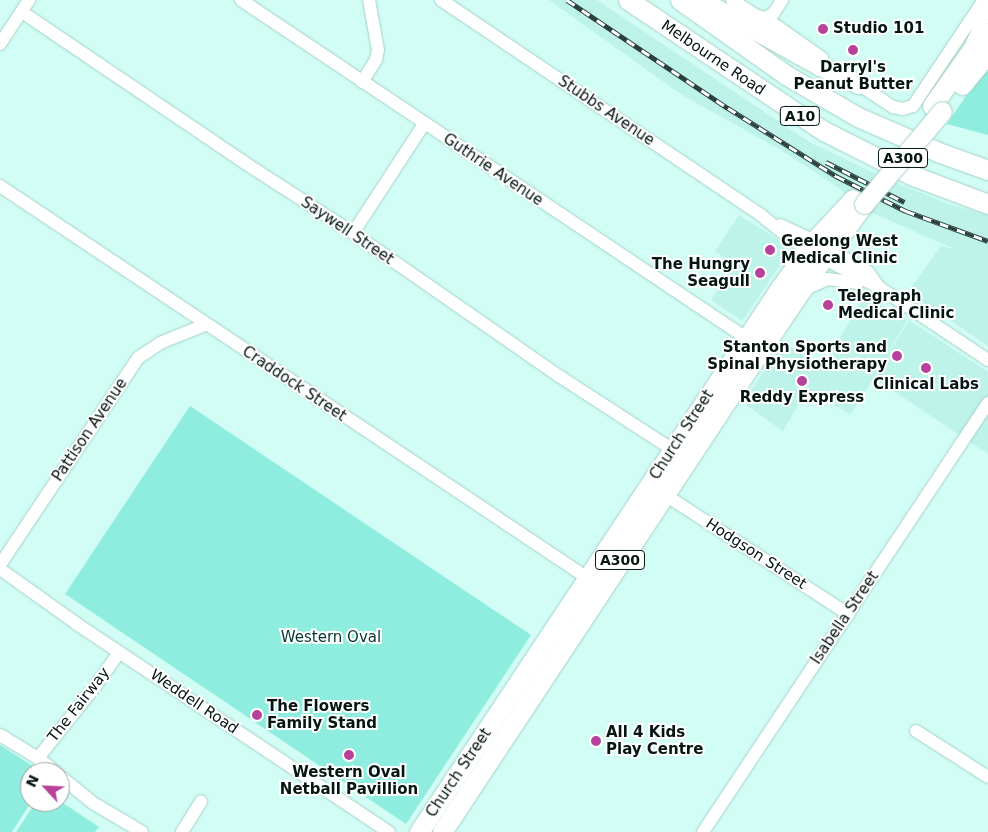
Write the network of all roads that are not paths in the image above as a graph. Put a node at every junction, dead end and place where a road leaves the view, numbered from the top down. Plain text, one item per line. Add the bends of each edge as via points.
1 (29, 0) edge
2 (241, 0) edge
3 (369, 0) edge
4 (441, 0) edge
5 (628, 0) edge
6 (680, 0) edge
7 (701, 0) edge
8 (732, 0) edge
9 (782, 0) edge
10 (984, 0) edge
11 (988, 8) edge
12 (22, 12) junction
13 (765, 18) junction
14 (988, 33) edge
15 (0, 44) edge
16 (988, 53) edge
17 (954, 76) junction
18 (362, 82) junction
19 (858, 84) junction
20 (937, 108) junction
21 (424, 124) junction
22 (938, 152) junction
23 (988, 161) edge
24 (988, 170) edge
25 (0, 186) edge
26 (988, 204) edge
27 (353, 233) junction
28 (819, 249) junction
29 (880, 288) junction
30 (800, 291) junction
31 (205, 325) junction
32 (746, 338) junction
33 (988, 360) edge
34 (988, 403) edge
35 (673, 450) junction
36 (664, 494) junction
37 (0, 567) edge
38 (589, 579) junction
39 (848, 614) junction
40 (119, 652) junction
41 (916, 731) dead end
42 (0, 736) edge
43 (38, 758) junction
44 (43, 762) edge
45 (988, 777) edge
46 (70, 784) edge
47 (201, 801) dead end
48 (142, 832) edge
49 (182, 832) edge
50 (389, 832) edge
51 (419, 832) edge
52 (442, 832) edge
53 (703, 832) edge

1 - 12 street
2 - 18 street, Guthrie Avenue
3 - 18 street via 378,50 376,60
4 - 28 street, Stubbs Avenue via 770,221 792,240
5 - 26 highway, Melbourne Road / A10 via 824,131 911,175
6 - 22 highway, Melbourne Road / A10 via 821,96 873,124
7 - 19 highway
8 - 13 street
9 - 13 street via 773,14
10 - 19 street via 911,107 895,107
11 - 17 street
12 - 15 street
12 - 27 street, Saywell Street via 245,164
13 - 19 street
14 - 17 highway, Church Street / A300 via 975,45
16 - 20 highway, Church Street / A300
17 - 20 highway, Church Street / A300
18 - 21 street, Guthrie Avenue
20 - 28 highway, Church Street / A300
21 - 27 street
21 - 32 street, Guthrie Avenue
22 - 23 highway
22 - 24 highway, Melbourne Road / A10
25 - 31 street, Craddock Street
27 - 35 street, Saywell Street via 559,376
28 - 29 street, Stubbs Avenue via 868,272
28 - 30 highway, Church Street / A300
28 - 32 highway, Church Street / A300
29 - 30 street via 832,279
29 - 33 street
30 - 36 highway, Church Street / A300
31 - 37 street, Pattison Avenue via 160,343 138,358
31 - 38 street, Craddock Street
32 - 35 highway, Church Street / A300
34 - 39 street, Isabella Street
35 - 38 highway, Church Street / A300
36 - 39 street, Hodgson Street
36 - 52 highway, Church Street / A300
37 - 40 street, Weddell Road
38 - 51 highway, Church Street / A300
39 - 53 street, Isabella Street
40 - 43 street, The Fairway
40 - 50 street, Weddell Road
41 - 45 street
42 - 43 street, The Fairway
43 - 44 street, The Fairway
46 - 48 street via 93,803
47 - 49 street

